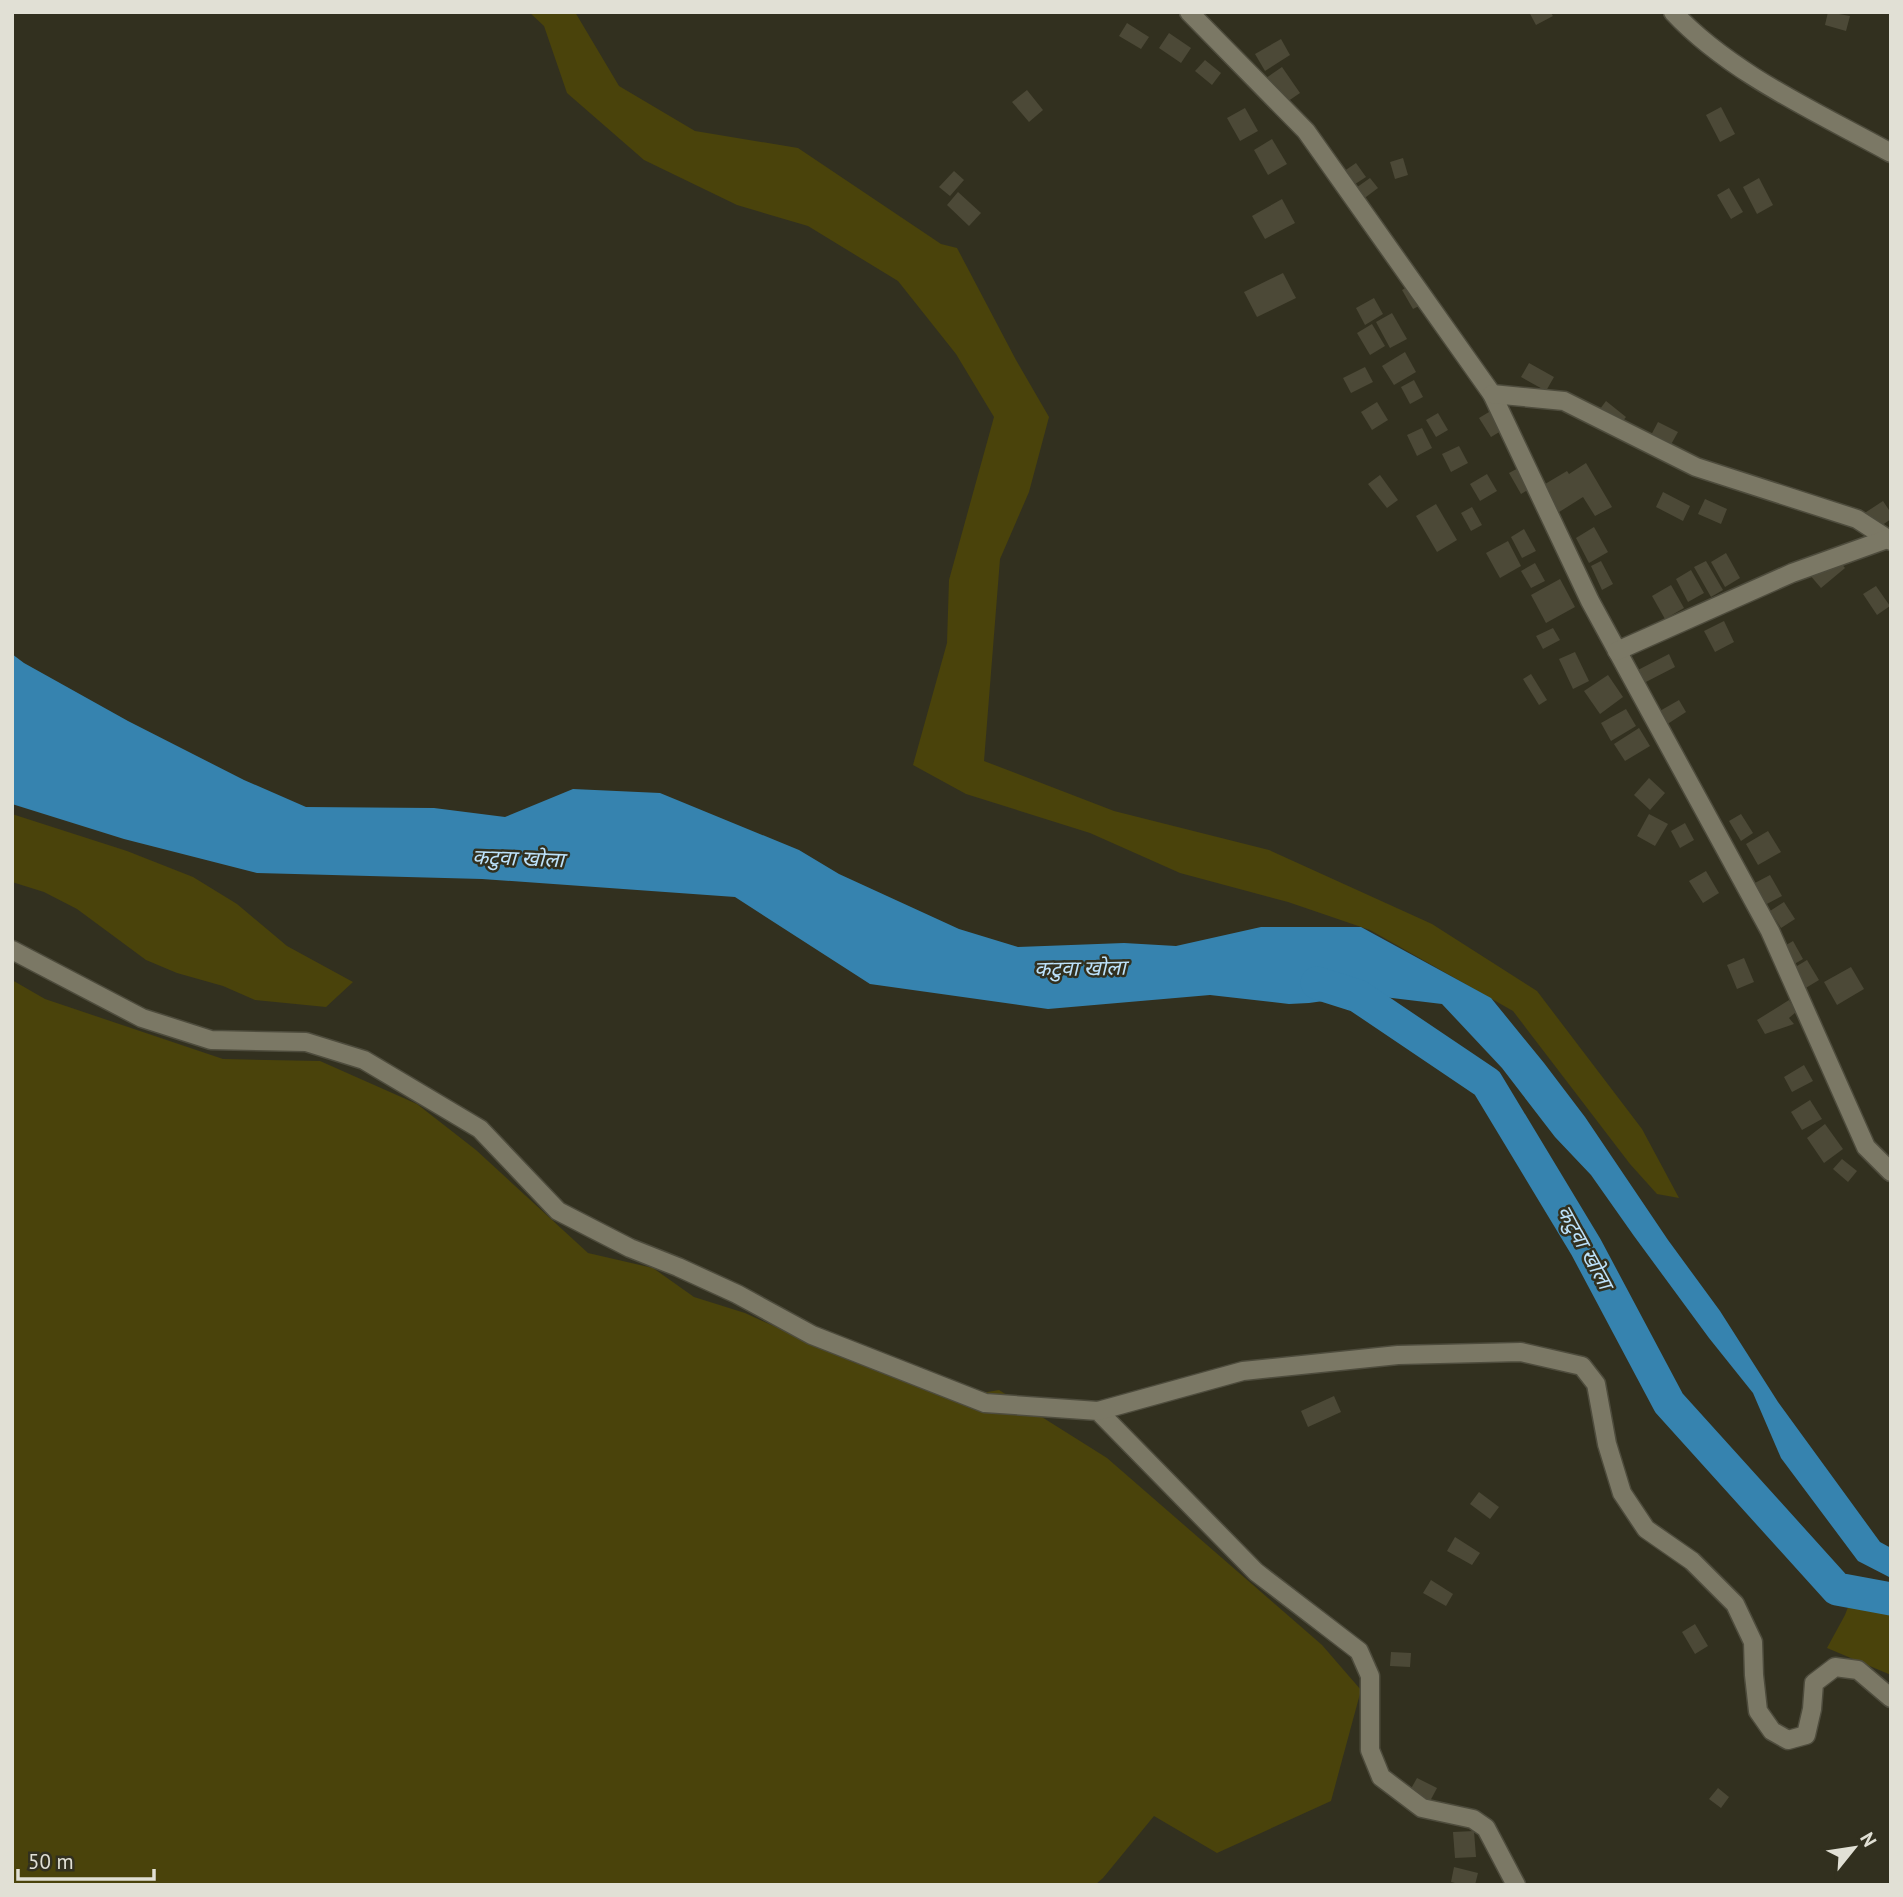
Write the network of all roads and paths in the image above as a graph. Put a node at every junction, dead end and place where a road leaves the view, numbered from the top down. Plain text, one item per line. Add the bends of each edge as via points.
1 (1189, 12) edge
2 (1674, 12) edge
3 (1891, 153) edge
4 (1492, 394) junction
5 (1889, 540) edge
6 (1617, 651) junction
7 (12, 950) edge
8 (1891, 1172) edge
9 (1098, 1411) junction
10 (1891, 1698) edge
11 (1516, 1885) edge

1 - 4 street via 1306,131
2 - 3 street via 1701,39 1765,84
4 - 5 street via 1564,401 1696,467 1857,520
4 - 6 street
5 - 6 street via 1792,573
6 - 8 street via 1770,931 1866,1147
7 - 9 street via 142,1018 211,1040 306,1042 364,1060 480,1129 558,1210 630,1248 737,1294 812,1335 985,1404
9 - 10 street via 1243,1371 1398,1355 1521,1352 1582,1366 1596,1384 1622,1493 1646,1529 1692,1561 1735,1604 1753,1642 1758,1711 1772,1731 1788,1740 1806,1735 1814,1683 1835,1667 1858,1670
9 - 11 street via 1256,1572 1359,1651 1370,1676 1370,1750 1381,1777 1422,1808 1473,1819 1486,1828

